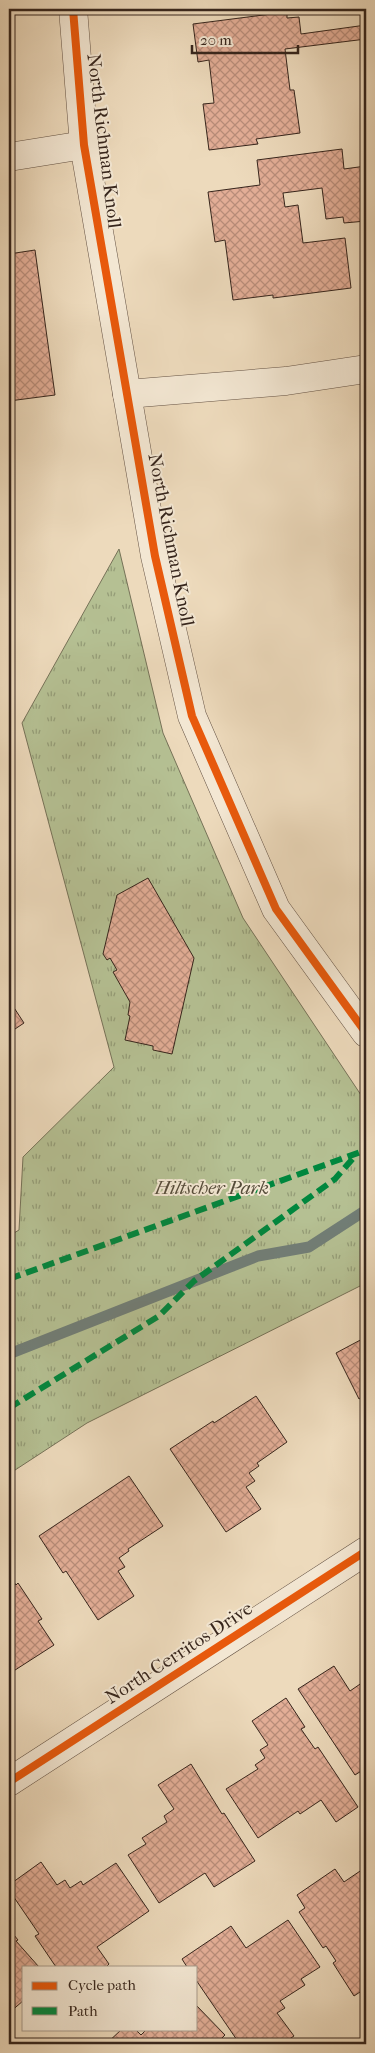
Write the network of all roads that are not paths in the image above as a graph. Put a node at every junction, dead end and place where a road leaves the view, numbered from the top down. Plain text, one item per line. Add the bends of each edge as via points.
1 (73, 9) edge
2 (84, 145) junction
3 (9, 157) edge
4 (366, 369) edge
5 (127, 394) junction
6 (366, 1033) edge
7 (366, 1551) edge
8 (9, 1782) edge

1 - 2 street, North Richman Knoll
2 - 3 street
2 - 5 street, North Richman Knoll
4 - 5 street via 286,381
5 - 6 street, North Richman Knoll via 156,556 192,716 276,908
7 - 8 street, North Cerritos Drive

